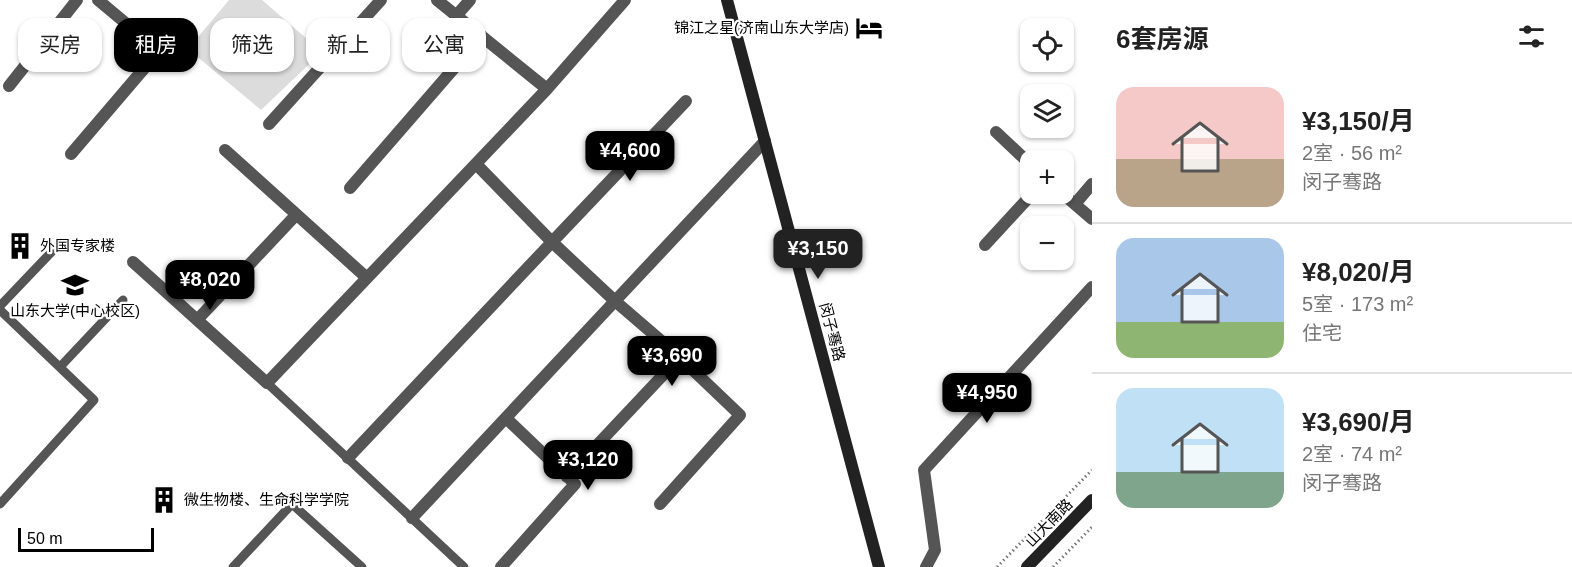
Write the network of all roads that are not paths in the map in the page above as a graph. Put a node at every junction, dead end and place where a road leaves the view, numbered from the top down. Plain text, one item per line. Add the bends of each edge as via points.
1 (77, 0) edge
2 (381, 0) edge
3 (437, 0) edge
4 (470, 0) edge
5 (625, 0) edge
6 (727, 0) edge
7 (102, 1) edge
8 (456, 16) junction
9 (459, 18) edge
10 (486, 39) edge
11 (451, 72) edge
12 (9, 86) dead end
13 (548, 89) junction
14 (686, 101) dead end
15 (269, 124) dead end
16 (996, 132) dead end
17 (765, 141) junction
18 (225, 150) dead end
19 (71, 154) dead end
20 (1020, 155) edge
21 (476, 164) junction
22 (1092, 184) edge
23 (350, 188) dead end
24 (1023, 204) edge
25 (1075, 204) joint
26 (297, 215) junction
27 (1092, 219) edge
28 (61, 242) dead end
29 (552, 242) junction
30 (985, 245) dead end
31 (133, 262) dead end
32 (367, 278) junction
33 (1092, 287) edge
34 (123, 300) dead end
35 (615, 301) junction
36 (0, 308) edge
37 (197, 320) junction
38 (675, 353) junction
39 (60, 368) junction
40 (267, 383) junction
41 (506, 418) junction
42 (348, 458) junction
43 (567, 477) junction
44 (1092, 500) edge
45 (0, 504) edge
46 (660, 504) dead end
47 (412, 518) junction
48 (232, 567) edge
49 (362, 567) edge
50 (464, 567) edge
51 (501, 567) edge
52 (879, 567) edge
53 (926, 567) edge
54 (1027, 567) edge

1 - 12 street
2 - 15 street
3 - 8 street
4 - 8 street
5 - 13 street
6 - 17 street, 闵子骞路
7 - 19 street via 159,51
8 - 9 street
10 - 13 street
11 - 23 street
13 - 21 street
14 - 29 street
16 - 20 street
17 - 35 street
17 - 52 street, 闵子骞路
18 - 26 street
21 - 29 street
21 - 32 street
22 - 25 street
24 - 30 street
25 - 27 street
26 - 32 street
26 - 37 street
28 - 36 lane
29 - 35 street
29 - 42 street
31 - 37 street
32 - 40 street
33 - 53 street via 924,470 935,550
34 - 39 lane
35 - 38 street
35 - 41 street
36 - 39 lane
37 - 40 street
38 - 43 street via 680,357
38 - 46 street via 740,415
39 - 45 lane via 94,400
40 - 42 lane
41 - 43 street
41 - 47 street
42 - 47 lane
43 - 51 street via 575,484
44 - 54 street, 山大南路
47 - 50 lane
48 - 49 lane via 292,504

